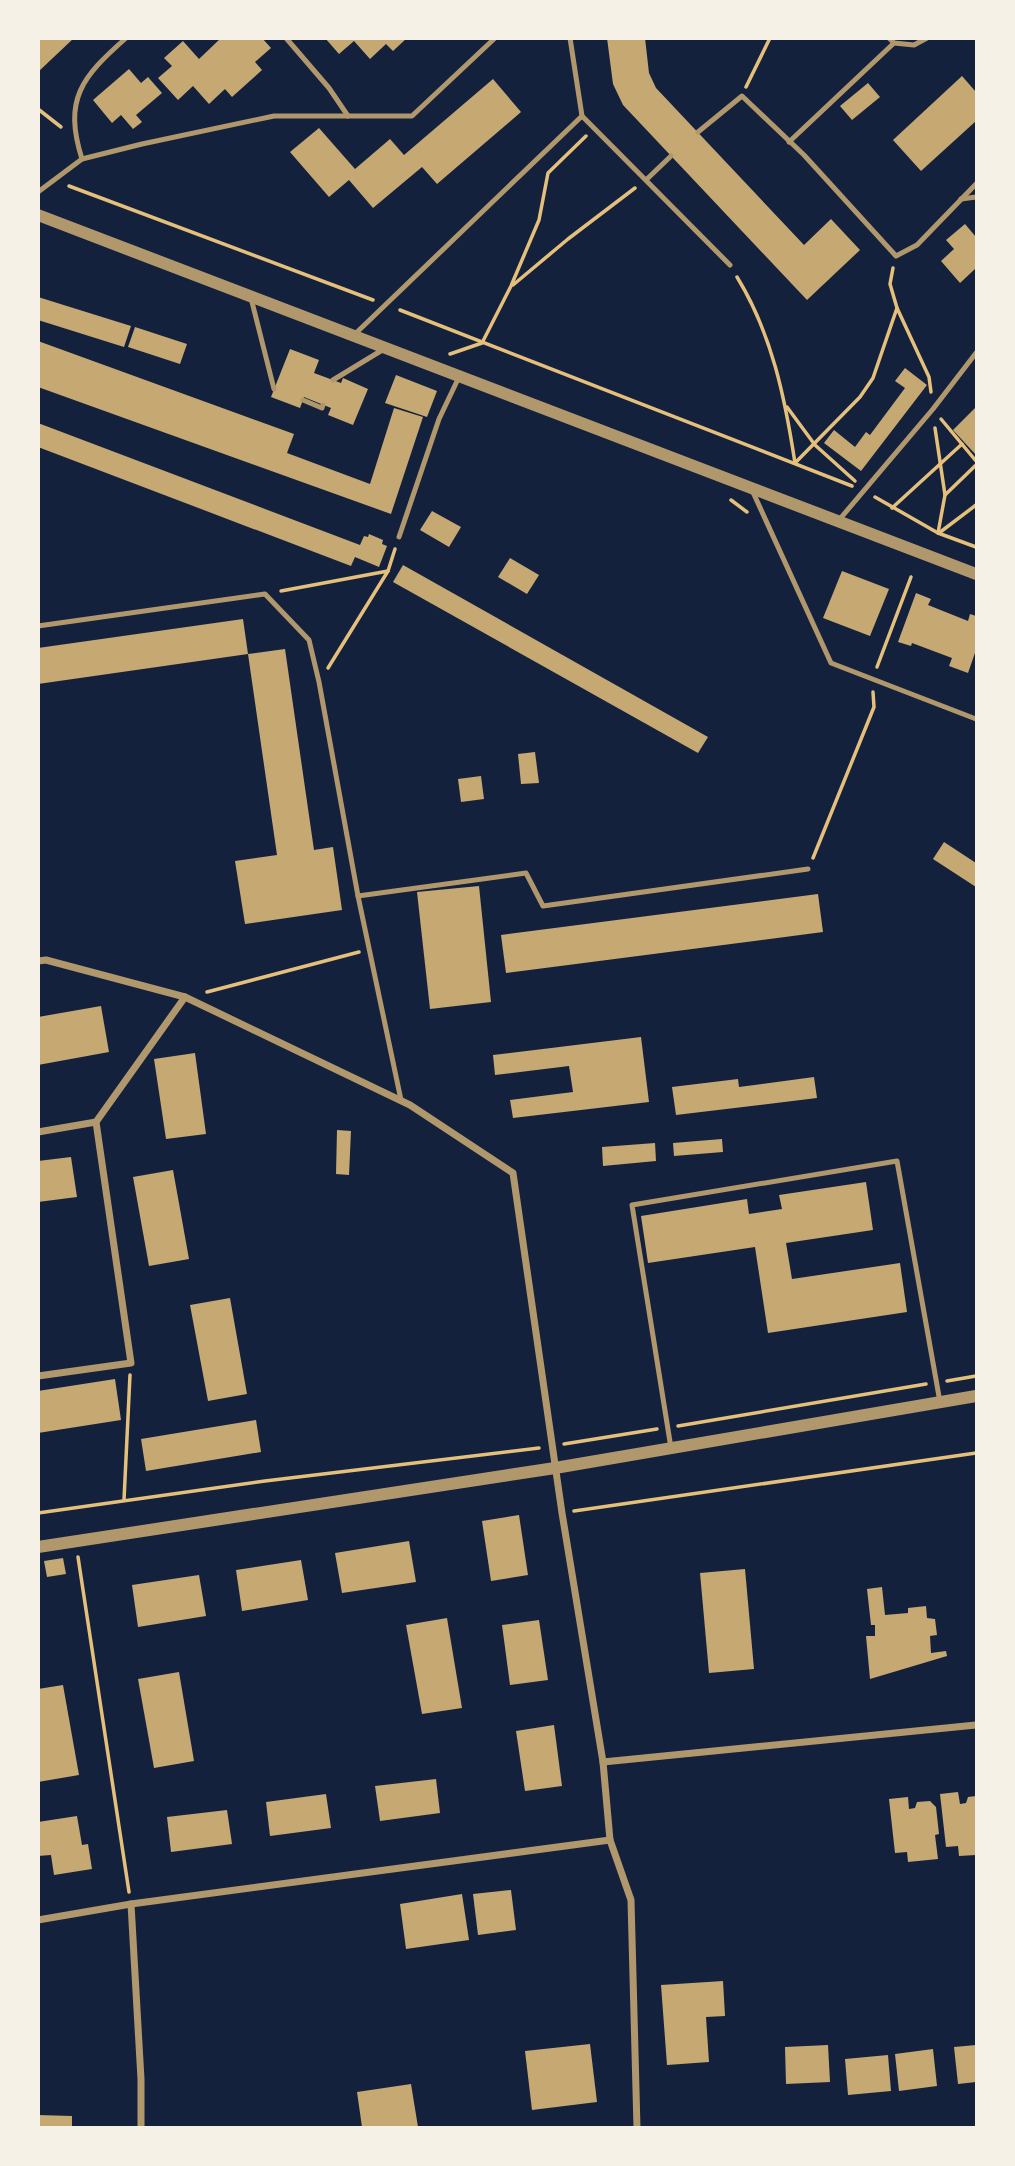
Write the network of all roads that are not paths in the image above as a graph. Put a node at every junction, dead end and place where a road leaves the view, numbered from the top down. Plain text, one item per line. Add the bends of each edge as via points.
1 (112, 38) edge
2 (126, 38) edge
3 (286, 38) edge
4 (495, 38) edge
5 (570, 38) edge
6 (927, 38) edge
7 (891, 41) edge
8 (118, 45) junction
9 (348, 116) junction
10 (582, 116) junction
11 (698, 132) dead end
12 (789, 142) junction
13 (671, 156) dead end
14 (82, 159) junction
15 (646, 180) junction
16 (976, 184) edge
17 (38, 192) edge
18 (976, 197) edge
19 (961, 199) junction
20 (38, 215) edge
21 (730, 265) road end
22 (251, 298) junction
23 (353, 336) junction
24 (386, 347) junction
25 (976, 353) edge
26 (459, 377) junction
27 (333, 380) dead end
28 (274, 389) dead end
29 (303, 400) dead end
30 (323, 405) dead end
31 (752, 490) junction
32 (837, 522) junction
33 (399, 537) road end
34 (976, 575) edge
35 (38, 626) edge
36 (976, 719) edge
37 (808, 869) road end
38 (358, 895) junction
39 (38, 961) edge
40 (185, 997) junction
41 (401, 1100) junction
42 (96, 1122) junction
43 (38, 1132) edge
44 (38, 1376) edge
45 (976, 1396) edge
46 (940, 1402) junction
47 (671, 1448) junction
48 (555, 1468) junction
49 (38, 1547) edge
50 (976, 1725) edge
51 (603, 1762) junction
52 (610, 1840) junction
53 (131, 1904) junction
54 (38, 1920) edge
55 (141, 2127) edge
56 (637, 2127) edge

1 - 8 lane
2 - 8 lane
3 - 9 lane
4 - 9 lane via 412,116
5 - 10 lane
6 - 7 lane via 914,45
7 - 12 lane
8 - 14 lane via 93,68 77,97 74,122
9 - 14 lane via 274,116
10 - 15 lane
10 - 23 lane
11 - 12 lane via 742,96
12 - 19 lane via 896,256 917,245
13 - 15 lane
14 - 17 lane
15 - 21 lane
16 - 19 lane
18 - 19 lane
20 - 22 street
22 - 23 street
22 - 28 lane
23 - 24 street
24 - 26 street
24 - 27 lane
25 - 32 lane
26 - 31 street
26 - 33 lane via 439,419
29 - 30 lane
31 - 32 street
31 - 36 lane via 831,663
32 - 34 street
35 - 38 lane via 265,594 309,640
37 - 38 lane via 543,906 526,873
38 - 41 lane
39 - 40 street
40 - 41 street
40 - 42 street
41 - 48 street via 513,1173
42 - 43 street
42 - 44 street via 131,1363
45 - 46 street
46 - 47 street
46 - 47 lane via 897,1161 632,1205
47 - 48 street
48 - 49 street
48 - 51 street
50 - 51 street
51 - 52 street
52 - 53 street
52 - 56 street via 631,1900
53 - 54 street
53 - 55 street

